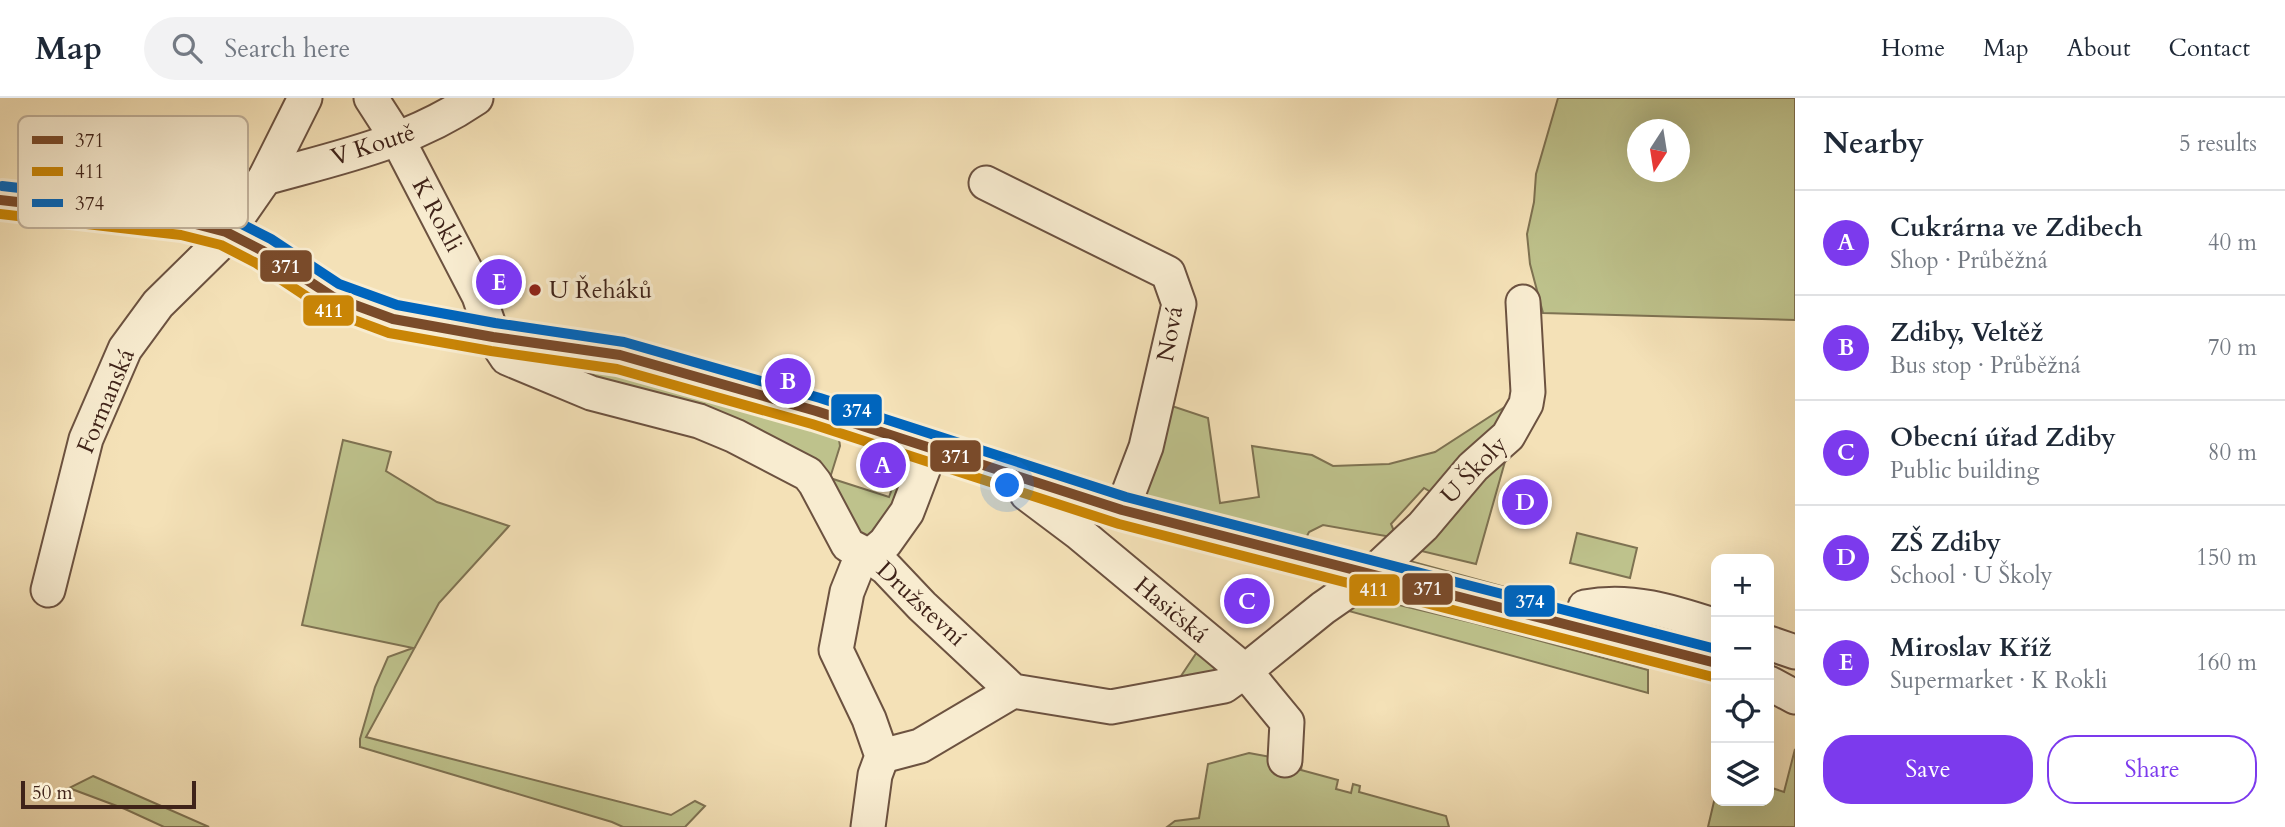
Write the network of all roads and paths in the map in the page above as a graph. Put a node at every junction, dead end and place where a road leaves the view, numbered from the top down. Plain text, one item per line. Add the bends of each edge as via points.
1 (305, 98) edge
2 (371, 98) edge
3 (476, 98) edge
4 (398, 140) junction
5 (265, 178) junction
6 (986, 183) dead end
7 (0, 200) edge
8 (18, 202) edge
9 (248, 202) edge
10 (211, 228) edge
11 (229, 228) edge
12 (226, 232) junction
13 (1524, 302) dead end
14 (493, 337) junction
15 (931, 449) junction
16 (1026, 479) junction
17 (1122, 510) junction
18 (869, 556) junction
19 (1373, 574) junction
20 (48, 590) dead end
21 (1711, 624) edge
22 (1580, 626) junction
23 (1774, 645) edge
24 (1795, 652) edge
25 (1711, 662) edge
26 (1245, 671) junction
27 (1774, 686) edge
28 (1013, 691) junction
29 (1795, 697) edge
30 (882, 756) junction
31 (1285, 760) dead end
32 (868, 827) edge

1 - 5 street, Formanská
2 - 4 street, K Rokli
3 - 4 street, V Koutě
4 - 5 street, V Koutě
4 - 14 street, K Rokli via 479,296
5 - 9 street, Formanská
6 - 17 street, Nová via 1168,273 1179,304 1146,447
7 - 8 street
10 - 12 street
11 - 12 street, Formanská
12 - 14 street via 333,297 393,319
12 - 20 street, Formanská via 158,304 125,349 86,439
13 - 19 street, U Školy via 1526,404 1508,436
14 - 15 street via 620,355
14 - 18 street, Družstevní via 506,358 591,393 699,421 808,474 848,545
15 - 16 street
15 - 18 street via 907,512 885,543
16 - 17 street
16 - 26 street, Hasičská via 1027,494
17 - 19 street
18 - 28 street, Družstevní
18 - 30 street via 857,567 847,592 836,650
19 - 22 street
19 - 26 street
21 - 22 street via 1655,607 1600,604 1585,607
22 - 25 street
23 - 24 street
26 - 28 street via 1224,686 1111,707
26 - 31 street, Hasičská via 1287,722
27 - 29 street
28 - 30 street via 920,746
30 - 32 street

